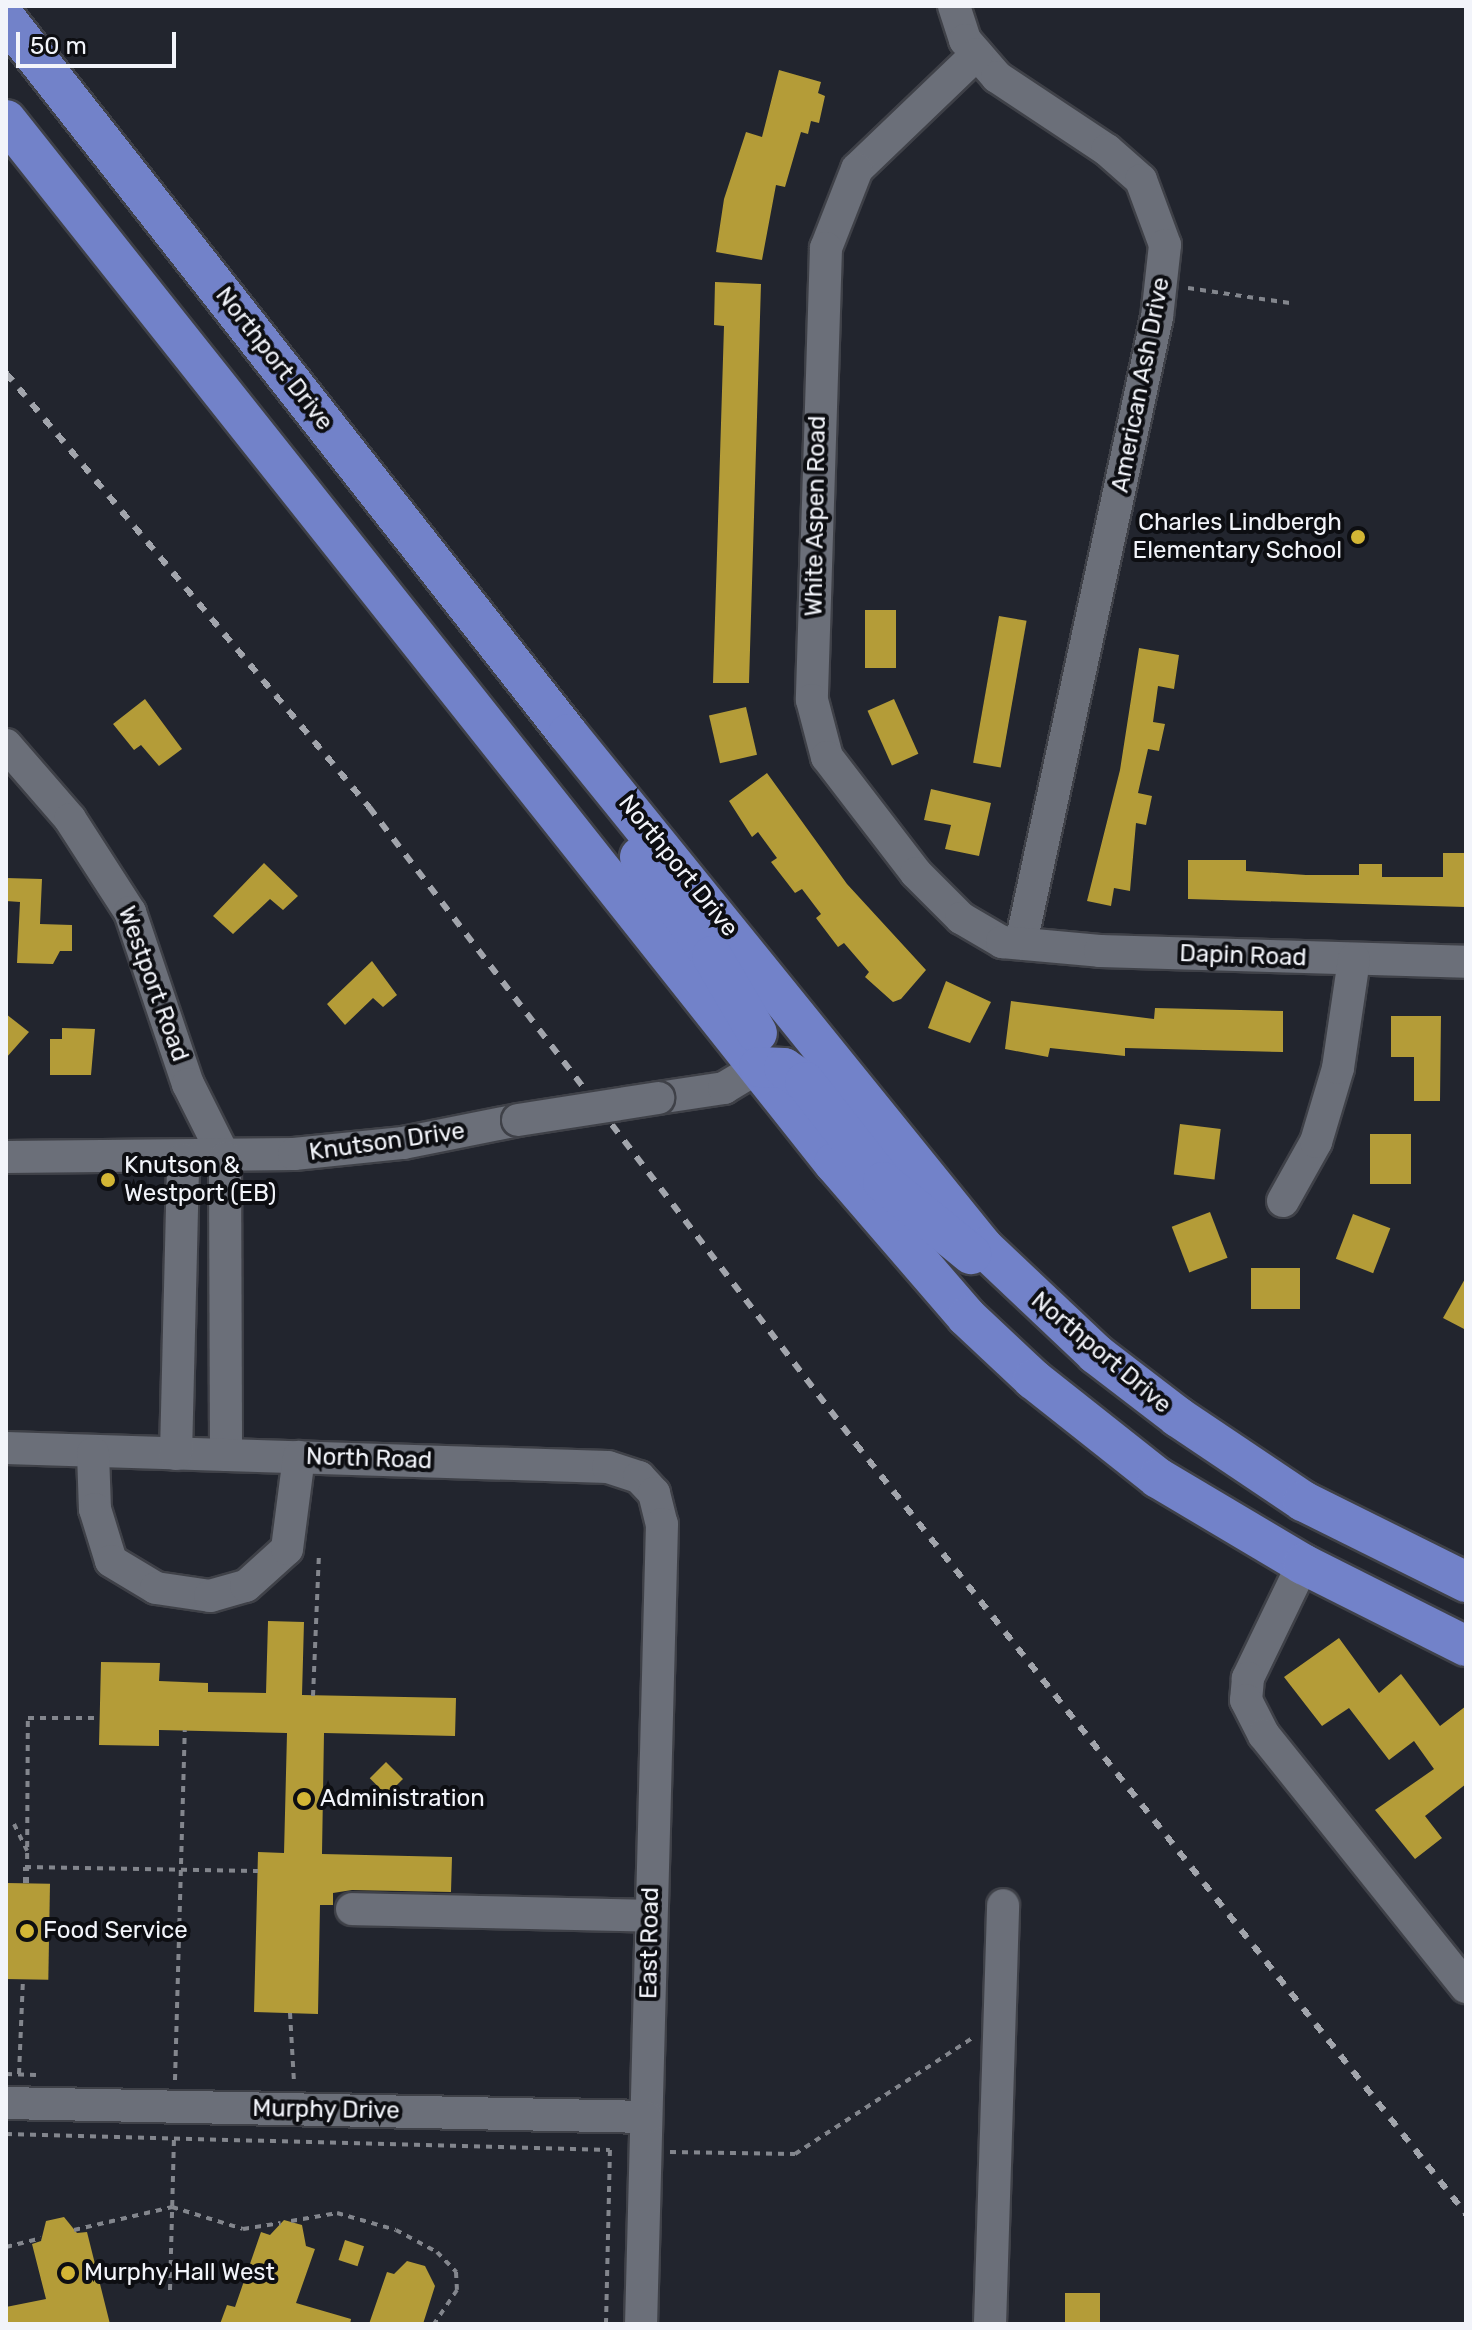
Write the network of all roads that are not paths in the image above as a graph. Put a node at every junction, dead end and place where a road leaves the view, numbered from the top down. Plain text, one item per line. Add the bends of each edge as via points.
1 (954, 6) edge
2 (6, 19) edge
3 (977, 54) junction
4 (6, 120) edge
5 (568, 734) junction
6 (6, 745) edge
7 (1021, 943) junction
8 (1354, 959) junction
9 (1466, 962) edge
10 (759, 1067) junction
11 (6, 1157) edge
12 (225, 1158) junction
13 (183, 1159) junction
14 (1283, 1201) dead end
15 (1031, 1297) junction
16 (6, 1448) edge
17 (93, 1453) junction
18 (176, 1454) junction
19 (226, 1455) junction
20 (299, 1457) junction
21 (661, 1562) joint
22 (1303, 1564) junction
23 (1466, 1582) edge
24 (1466, 1646) edge
25 (1003, 1905) dead end
26 (352, 1909) dead end
27 (650, 1916) junction
28 (1466, 1987) edge
29 (12, 2089) edge
30 (646, 2117) junction
31 (641, 2324) edge
32 (990, 2324) edge

1 - 3 street, American Ash Drive via 961,32
2 - 5 main road, Northport Drive
3 - 7 street, American Ash Drive via 997,77 1107,150 1141,180 1165,245 1157,317
3 - 7 street, White Aspen Road via 857,169 826,248 812,700 827,757 916,873 972,927
4 - 10 main road
5 - 10 main road via 650,873 731,987 762,1047
5 - 15 main road, Northport Drive via 827,1048 900,1148
6 - 12 street, Westport Road via 70,819 130,912 188,1084 208,1134
7 - 8 street, Dapin Road
8 - 9 street, Dapin Road
8 - 14 street via 1338,1068 1316,1142
10 - 12 street, Knutson Drive, bridge via 724,1088 403,1143
10 - 15 main road via 784,1068 805,1082 883,1182 921,1219
10 - 22 main road via 891,1232 1033,1379 1158,1478
11 - 13 street, Knutson Drive
12 - 13 street, Knutson Drive
12 - 19 street
13 - 18 street
15 - 23 main road, Northport Drive via 1178,1417 1303,1501
16 - 17 street, North Road
17 - 18 street, North Road
17 - 20 street via 95,1509 111,1561 156,1588 210,1596 254,1582 287,1549
18 - 19 street, North Road
19 - 20 street, North Road
20 - 21 street, North Road via 626,1471 654,1493
21 - 27 street, East Road
22 - 24 main road
22 - 28 street via 1248,1678 1246,1700 1264,1735
25 - 32 street
26 - 27 street
27 - 30 street, East Road
29 - 30 street, Murphy Drive via 174,2123
30 - 31 street, East Road

